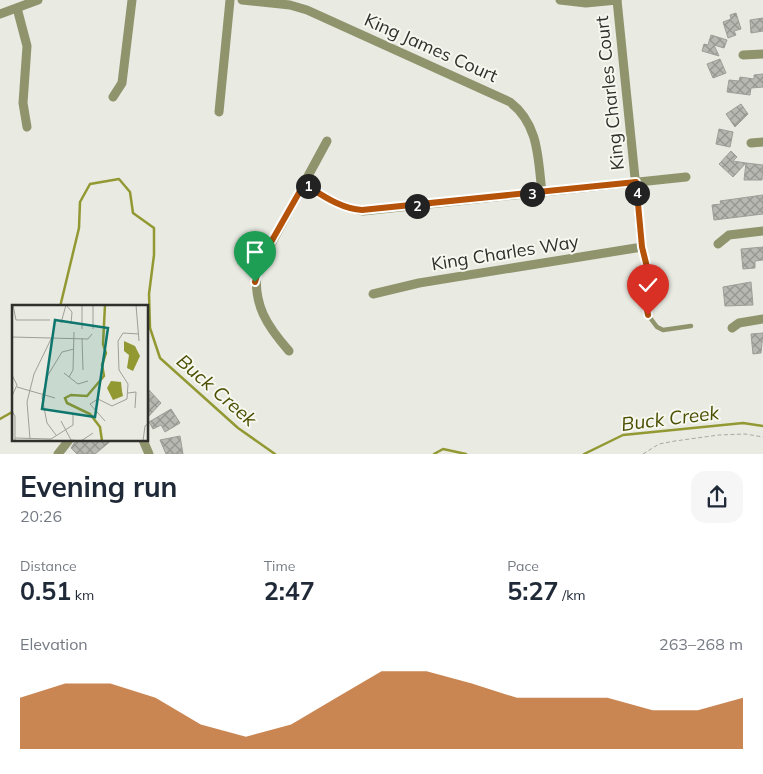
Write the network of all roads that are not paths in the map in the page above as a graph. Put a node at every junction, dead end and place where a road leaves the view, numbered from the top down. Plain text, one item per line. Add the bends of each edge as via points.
1 (38, 0) edge
2 (132, 0) edge
3 (230, 0) edge
4 (242, 0) edge
5 (560, 0) edge
6 (617, 0) edge
7 (17, 8) junction
8 (0, 14) edge
9 (763, 54) edge
10 (743, 55) dead end
11 (113, 97) dead end
12 (219, 112) dead end
13 (27, 127) dead end
14 (327, 142) dead end
15 (751, 142) dead end
16 (763, 142) edge
17 (686, 177) dead end
18 (636, 182) junction
19 (304, 184) junction
20 (542, 193) junction
21 (763, 231) edge
22 (718, 244) dead end
23 (642, 247) junction
24 (374, 294) dead end
25 (763, 319) edge
26 (691, 326) dead end
27 (732, 328) dead end
28 (289, 351) dead end
29 (67, 442) edge
30 (144, 442) edge
31 (58, 454) edge
32 (149, 454) edge

1 - 7 street
2 - 11 street via 122,83
3 - 12 street
4 - 20 street, King James Court via 307,10 510,102 522,113 532,130
5 - 6 street via 586,3
6 - 18 street, King Charles Court
7 - 8 street
7 - 13 street via 28,46 23,103
9 - 10 street
14 - 19 street
15 - 16 street
17 - 18 street
18 - 20 street
18 - 23 street, King Charles Court
19 - 20 street via 334,202 362,210
19 - 28 street via 258,268 256,290 262,314
21 - 22 street via 729,235
23 - 24 street, King Charles Way via 419,283
23 - 26 lane via 648,271 645,302 652,321 664,330
25 - 27 street via 740,323
29 - 31 street
30 - 32 street

